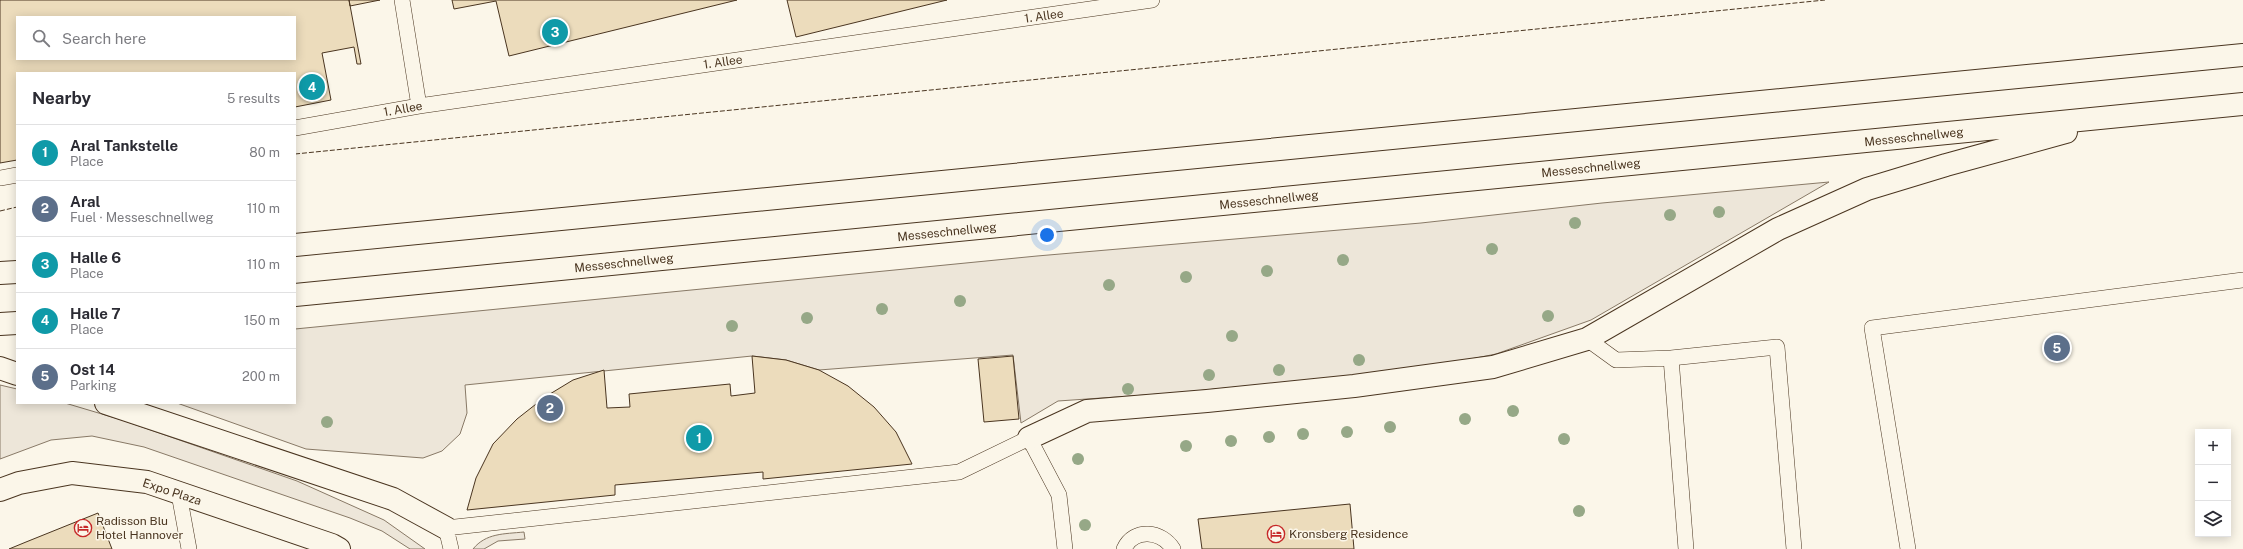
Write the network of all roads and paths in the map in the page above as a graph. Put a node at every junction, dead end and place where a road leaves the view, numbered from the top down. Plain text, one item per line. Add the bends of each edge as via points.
1 (402, 0) edge
2 (1152, 0) edge
3 (2243, 55) edge
4 (2243, 104) edge
5 (420, 106) junction
6 (2127, 116) junction
7 (296, 128) edge
8 (16, 176) edge
9 (0, 178) edge
10 (296, 245) edge
11 (16, 272) edge
12 (0, 273) edge
13 (2243, 280) edge
14 (296, 296) edge
15 (16, 323) edge
16 (0, 324) edge
17 (1587, 339) junction
18 (1671, 358) junction
19 (0, 368) edge
20 (16, 374) edge
21 (109, 404) edge
22 (1029, 438) junction
23 (0, 490) edge
24 (179, 494) junction
25 (446, 528) junction
26 (189, 549) edge
27 (339, 549) edge
28 (451, 549) edge
29 (1065, 549) edge
30 (1124, 549) edge
31 (1172, 549) edge
32 (1686, 549) edge
33 (1794, 549) edge
34 (1908, 549) edge

1 - 5 lane
2 - 5 lane, 1. Allee
3 - 10 main road
4 - 6 main road, Messeschnellweg
5 - 7 lane, 1. Allee
6 - 14 main road, Messeschnellweg
6 - 17 main road via 1867,189 1778,229
8 - 9 lane
11 - 12 main road
13 - 34 lane via 1872,328
15 - 16 main road
17 - 18 lane via 1616,360
17 - 22 main road via 1493,367 1354,386 1087,411
18 - 32 lane
18 - 33 lane via 1777,347
19 - 20 main road
21 - 25 main road via 393,499
22 - 25 lane via 959,472
22 - 29 lane via 1059,496
23 - 24 main road, Expo Plaza via 19,483 72,473 147,482
24 - 26 lane
24 - 27 main road, Expo Plaza
25 - 28 lane
30 - 31 lane via 1132,539 1149,534 1167,541

